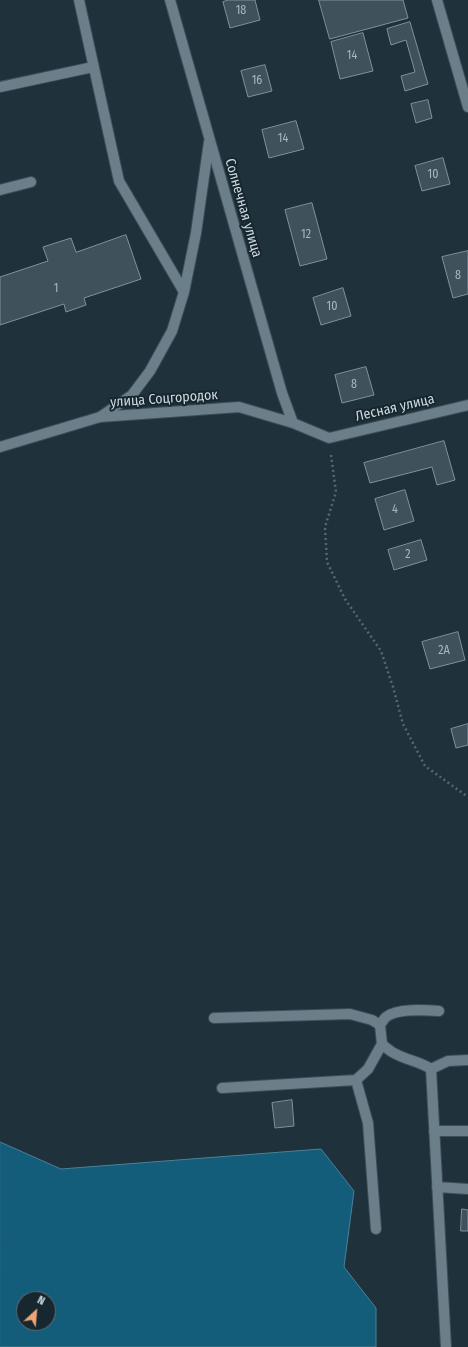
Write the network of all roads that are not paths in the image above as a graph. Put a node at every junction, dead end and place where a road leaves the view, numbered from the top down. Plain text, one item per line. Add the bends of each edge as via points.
1 (79, 0) edge
2 (170, 0) edge
3 (437, 0) edge
4 (93, 67) junction
5 (0, 87) edge
6 (468, 107) edge
7 (209, 142) junction
8 (31, 182) dead end
9 (0, 190) edge
10 (184, 292) junction
11 (468, 405) edge
12 (100, 417) junction
13 (293, 423) junction
14 (329, 438) joint
15 (0, 447) edge
16 (439, 1010) dead end
17 (214, 1018) dead end
18 (380, 1025) junction
19 (382, 1044) junction
20 (468, 1060) edge
21 (431, 1069) junction
22 (356, 1080) junction
23 (222, 1088) dead end
24 (434, 1131) junction
25 (468, 1131) edge
26 (437, 1187) junction
27 (468, 1189) edge
28 (376, 1229) dead end
29 (446, 1347) edge

1 - 4 street
2 - 7 street, Солнечная улица
3 - 6 street
4 - 5 street
4 - 10 street via 119,181
7 - 10 street via 196,233
7 - 13 street, Солнечная улица
8 - 9 street
10 - 12 street via 172,331 150,371 132,395
11 - 14 street, Лесная улица
12 - 13 street, улица Соцгородок via 239,407
12 - 15 street, улица Соцгородок
13 - 14 street, улица Соцгородок
16 - 18 street via 398,1012 386,1017
17 - 18 street via 350,1014
18 - 19 street
19 - 21 street via 392,1052
19 - 22 street via 368,1069
20 - 21 street via 448,1061
21 - 24 street
22 - 23 street
22 - 28 street via 368,1123
24 - 25 street
24 - 26 street
26 - 27 street
26 - 29 street

